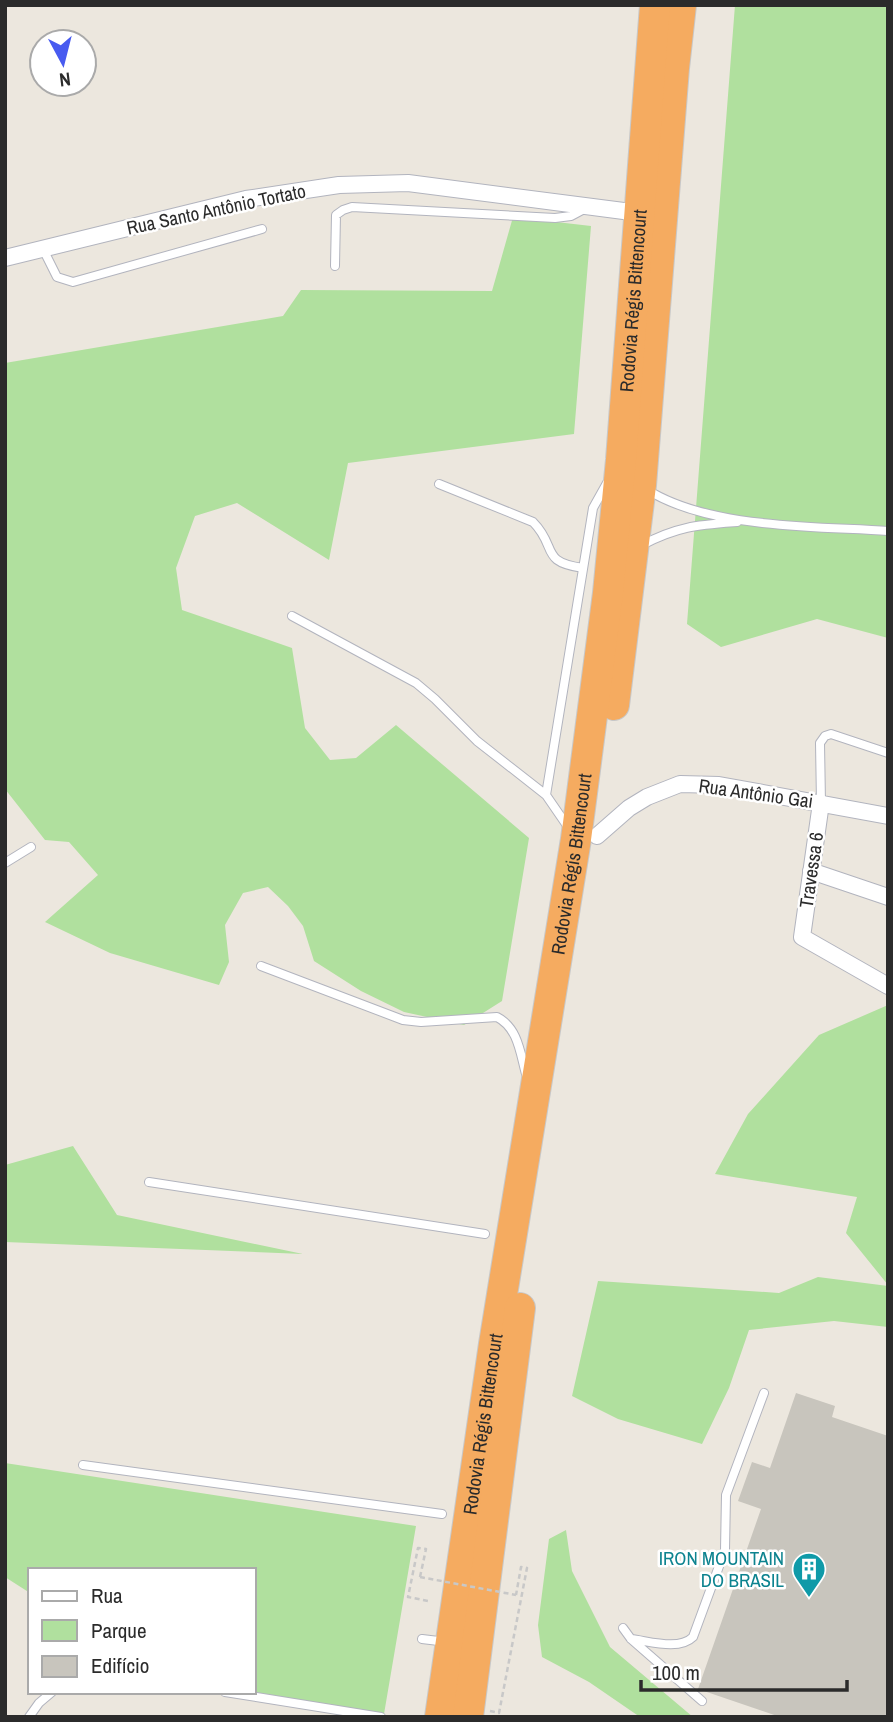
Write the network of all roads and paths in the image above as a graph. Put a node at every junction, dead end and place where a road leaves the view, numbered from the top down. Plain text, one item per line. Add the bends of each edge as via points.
1 (655, 5) edge
2 (681, 5) edge
3 (589, 207) junction
4 (639, 213) junction
5 (262, 229) dead end
6 (43, 249) junction
7 (5, 258) edge
8 (335, 265) dead end
9 (621, 460) junction
10 (439, 484) dead end
11 (641, 485) junction
12 (747, 521) junction
13 (888, 531) edge
14 (634, 549) junction
15 (583, 568) junction
16 (292, 616) dead end
17 (888, 753) edge
18 (546, 795) junction
19 (821, 803) junction
20 (888, 816) edge
21 (587, 838) junction
22 (31, 847) dead end
23 (5, 863) edge
24 (811, 871) junction
25 (888, 897) edge
26 (261, 966) dead end
27 (888, 986) edge
28 (526, 1074) dead end
29 (149, 1182) dead end
30 (485, 1234) dead end
31 (764, 1393) dead end
32 (83, 1465) dead end
33 (442, 1514) dead end
34 (428, 1601) dead end
35 (624, 1628) dead end
36 (631, 1639) junction
37 (50, 1694) edge
38 (237, 1694) edge
39 (702, 1701) dead end
40 (469, 1712) edge
41 (29, 1717) edge
42 (381, 1717) edge
43 (440, 1717) edge

1 - 4 highway, Rodovia Régis Bittencourt
2 - 11 highway, Rodovia Régis Bittencourt
3 - 4 street, Rua Santo Antônio Tortato
3 - 6 street, Rua Santo Antônio Tortato via 408,183 339,184 246,199
3 - 8 lane via 555,218 352,207 336,215
4 - 9 highway, Rodovia Régis Bittencourt
5 - 6 lane via 73,282 57,277
6 - 7 street, Rua Santo Antônio Tortato
9 - 15 lane via 593,508
9 - 21 highway, Rodovia Régis Bittencourt
10 - 15 lane via 533,522 555,560
11 - 12 lane via 680,506
11 - 14 highway, Rodovia Régis Bittencourt
12 - 13 lane
12 - 14 lane via 688,526
14 - 21 highway, Rodovia Régis Bittencourt
15 - 18 lane
16 - 18 lane via 416,683 477,741
17 - 19 lane via 825,736 820,743
18 - 21 lane
19 - 20 street, Rua Antônio Gai
19 - 21 street, Rua Antônio Gai via 719,785 680,784 647,797
19 - 24 street, Travessa 6
21 - 40 highway, Rodovia Régis Bittencourt via 516,1335
21 - 43 highway, Rodovia Régis Bittencourt via 436,1641
22 - 23 lane
24 - 25 street
24 - 27 street, Travessa 6 via 802,937
26 - 28 lane via 403,1020 497,1017 507,1022 514,1034
29 - 30 lane
31 - 36 lane via 726,1495 725,1549 693,1637 680,1645
32 - 33 lane
34 - 40 path, bridge via 408,1597 418,1548 426,1549 420,1577 516,1595 521,1567 527,1568 499,1713
35 - 36 lane
36 - 39 lane
37 - 41 lane
38 - 42 lane

